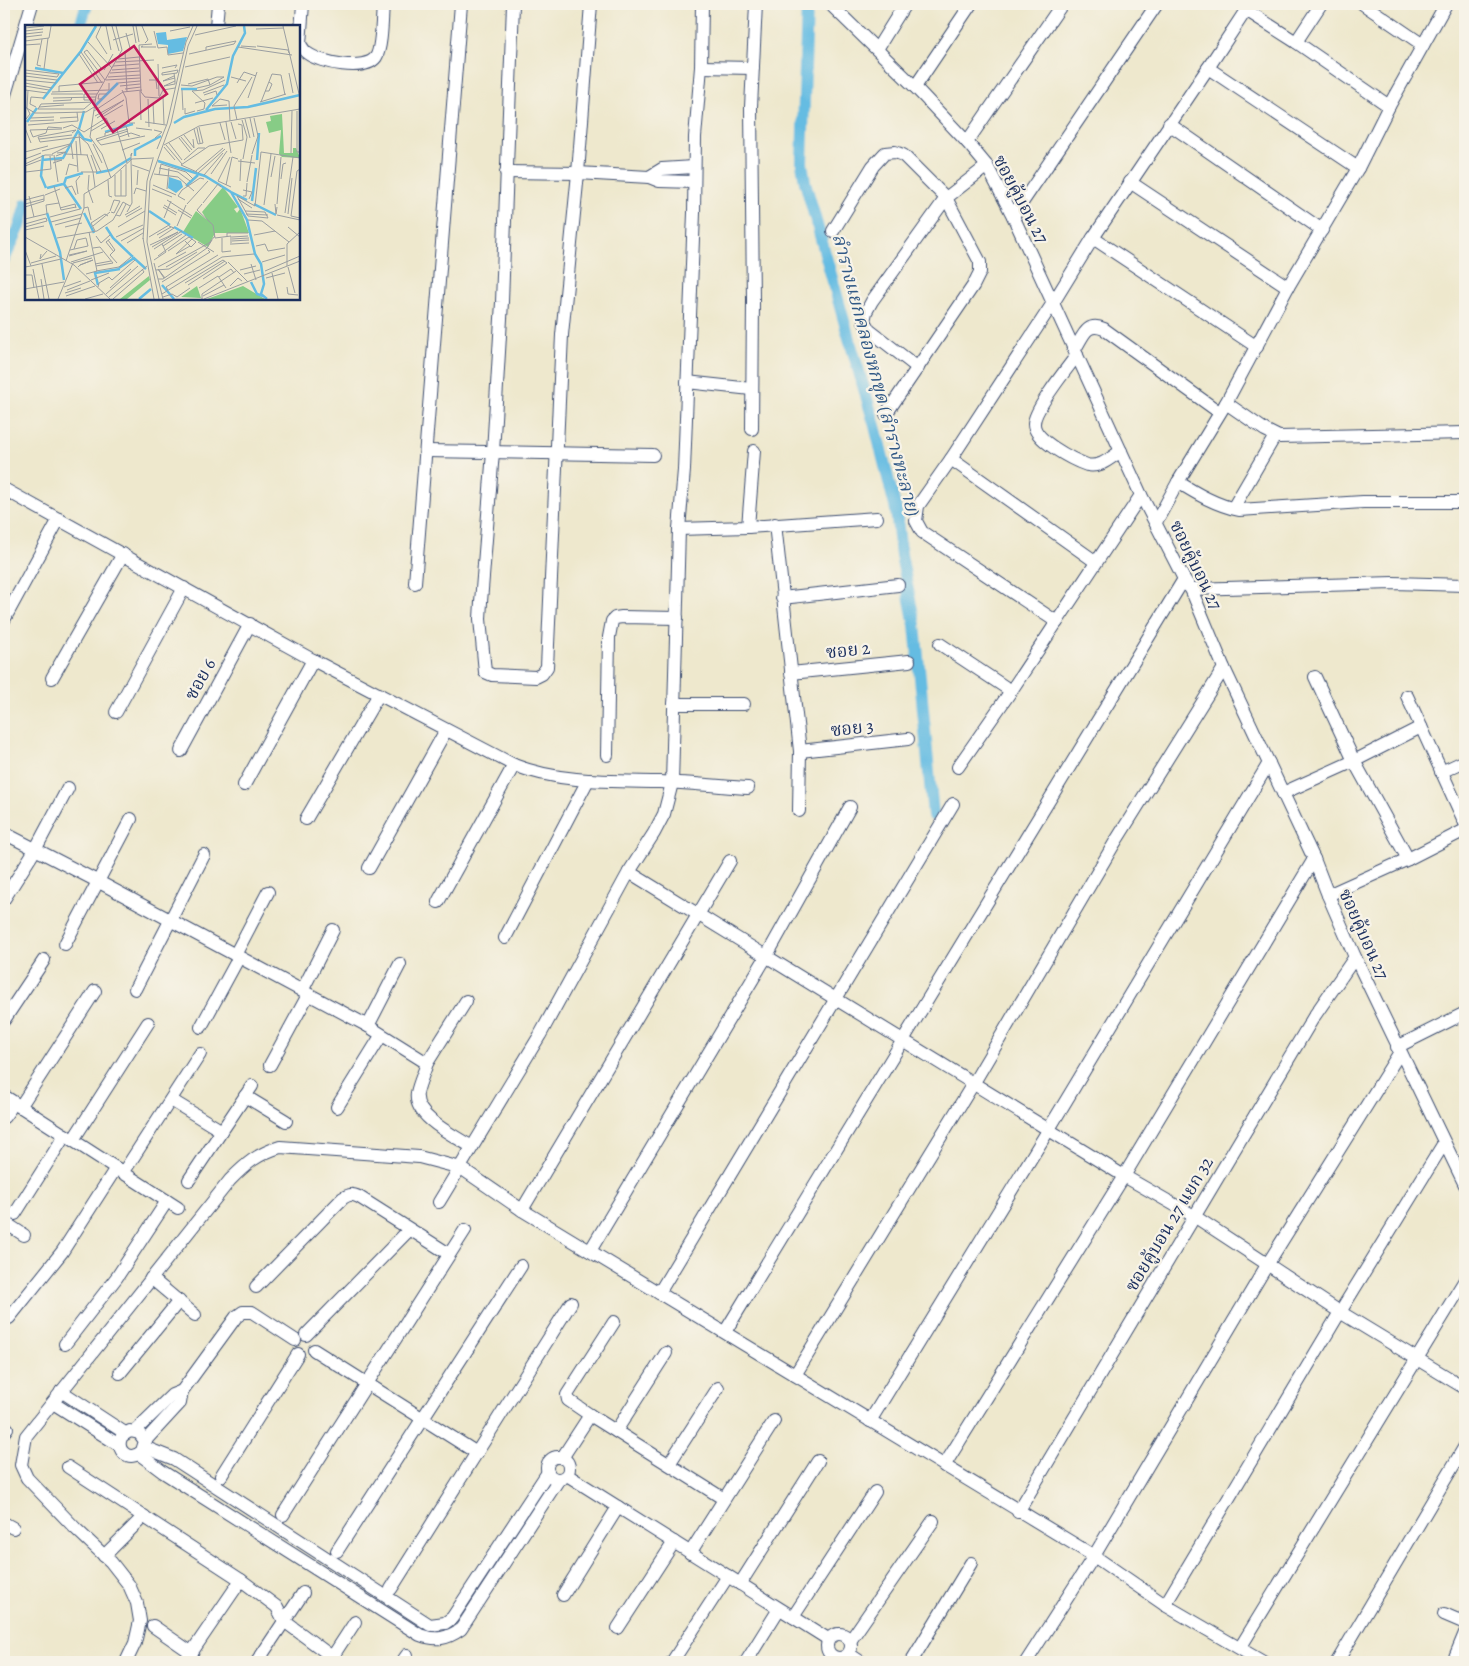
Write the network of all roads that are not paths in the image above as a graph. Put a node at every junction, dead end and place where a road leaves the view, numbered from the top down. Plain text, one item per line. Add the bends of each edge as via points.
1 (32, 4) edge
2 (218, 4) edge
3 (304, 4) edge
4 (383, 4) edge
5 (460, 4) edge
6 (513, 4) edge
7 (591, 4) edge
8 (702, 4) edge
9 (756, 4) edge
10 (830, 4) edge
11 (905, 4) edge
12 (971, 4) edge
13 (1062, 4) edge
14 (1158, 4) edge
15 (1321, 4) edge
16 (1363, 4) edge
17 (1446, 4) edge
18 (1248, 7) edge
19 (26, 25) edge
20 (216, 25) edge
21 (25, 28) edge
22 (300, 36) edge
23 (1296, 42) junction
24 (300, 45) edge
25 (1423, 45) junction
26 (877, 49) junction
27 (701, 67) junction
28 (753, 68) junction
29 (1208, 68) junction
30 (915, 87) junction
31 (4, 98) edge
32 (1389, 106) junction
33 (1169, 124) junction
34 (967, 142) junction
35 (987, 166) junction
36 (694, 167) junction
37 (1358, 168) junction
38 (506, 172) junction
39 (578, 173) junction
40 (649, 177) junction
41 (694, 182) junction
42 (1130, 182) junction
43 (946, 198) junction
44 (1013, 216) junction
45 (1322, 230) junction
46 (833, 231) dead end
47 (1093, 238) junction
48 (1288, 287) junction
49 (1053, 303) junction
50 (1257, 347) junction
51 (1076, 352) junction
52 (918, 368) junction
53 (687, 382) junction
54 (751, 389) junction
55 (1223, 407) junction
56 (886, 414) dead end
57 (752, 429) dead end
58 (1465, 433) edge
59 (1275, 436) junction
60 (754, 451) dead end
61 (1120, 451) junction
62 (426, 452) junction
63 (493, 452) junction
64 (557, 454) junction
65 (653, 455) dead end
66 (951, 459) junction
67 (1178, 482) junction
68 (4, 489) edge
69 (1142, 495) junction
70 (1465, 502) edge
71 (1233, 508) junction
72 (877, 518) dead end
73 (59, 519) junction
74 (1156, 522) junction
75 (775, 524) junction
76 (748, 527) junction
77 (680, 529) junction
78 (123, 554) junction
79 (1096, 562) junction
80 (415, 583) dead end
81 (1188, 584) junction
82 (898, 585) dead end
83 (1465, 585) edge
84 (184, 588) junction
85 (782, 598) junction
86 (677, 618) junction
87 (4, 620) edge
88 (1057, 622) junction
89 (250, 624) junction
90 (940, 644) dead end
91 (314, 660) junction
92 (909, 661) dead end
93 (1224, 668) junction
94 (791, 673) junction
95 (1315, 677) dead end
96 (52, 678) dead end
97 (1011, 691) junction
98 (379, 694) junction
99 (1407, 696) dead end
100 (674, 704) junction
101 (744, 704) dead end
102 (116, 712) dead end
103 (1421, 726) junction
104 (446, 730) junction
105 (908, 739) dead end
106 (181, 751) dead end
107 (800, 751) junction
108 (607, 755) dead end
109 (1354, 761) junction
110 (1465, 761) edge
111 (1268, 763) junction
112 (514, 765) junction
113 (958, 767) dead end
114 (1441, 772) junction
115 (588, 780) junction
116 (672, 783) junction
117 (244, 786) dead end
118 (68, 788) dead end
119 (748, 788) dead end
120 (1283, 793) junction
121 (952, 804) dead end
122 (850, 807) dead end
123 (799, 811) dead end
124 (131, 819) dead end
125 (306, 819) dead end
126 (1465, 823) edge
127 (1465, 830) edge
128 (4, 833) edge
129 (35, 850) junction
130 (204, 855) dead end
131 (1314, 859) junction
132 (1408, 859) junction
133 (730, 861) dead end
134 (369, 868) dead end
135 (629, 872) junction
136 (99, 882) junction
137 (268, 892) dead end
138 (1328, 895) junction
139 (4, 899) edge
140 (438, 902) dead end
141 (697, 914) junction
142 (170, 922) junction
143 (333, 930) dead end
144 (505, 938) dead end
145 (64, 944) dead end
146 (237, 956) junction
147 (766, 957) junction
148 (1355, 957) junction
149 (44, 960) dead end
150 (400, 964) dead end
151 (135, 990) dead end
152 (95, 991) dead end
153 (305, 993) junction
154 (835, 999) junction
155 (466, 1001) dead end
156 (1465, 1013) edge
157 (4, 1017) edge
158 (148, 1023) dead end
159 (368, 1026) junction
160 (201, 1027) dead end
161 (381, 1036) junction
162 (903, 1041) junction
163 (1398, 1049) junction
164 (200, 1054) dead end
165 (427, 1063) junction
166 (270, 1065) dead end
167 (973, 1084) junction
168 (171, 1100) junction
169 (12, 1102) edge
170 (337, 1107) dead end
171 (4, 1118) edge
172 (286, 1121) dead end
173 (1049, 1129) junction
174 (222, 1131) junction
175 (69, 1138) junction
176 (1444, 1143) junction
177 (472, 1148) junction
178 (461, 1168) junction
179 (120, 1170) junction
180 (1124, 1176) junction
181 (189, 1180) dead end
182 (1465, 1185) edge
183 (439, 1202) dead end
184 (522, 1210) junction
185 (15, 1214) dead end
186 (1194, 1216) junction
187 (4, 1222) edge
188 (409, 1230) junction
189 (465, 1230) dead end
190 (24, 1235) dead end
191 (590, 1251) junction
192 (449, 1254) junction
193 (1267, 1265) junction
194 (521, 1266) dead end
195 (151, 1278) junction
196 (1465, 1280) edge
197 (256, 1288) dead end
198 (659, 1293) junction
199 (179, 1301) junction
200 (571, 1303) dead end
201 (1340, 1312) junction
202 (195, 1315) dead end
203 (9, 1318) dead end
204 (614, 1322) dead end
205 (725, 1332) junction
206 (301, 1338) junction
207 (65, 1344) dead end
208 (314, 1350) junction
209 (666, 1353) dead end
210 (298, 1354) junction
211 (1418, 1359) junction
212 (120, 1374) dead end
213 (795, 1375) junction
214 (367, 1384) junction
215 (718, 1388) dead end
216 (1465, 1388) edge
217 (61, 1391) junction
218 (182, 1391) junction
219 (53, 1403) junction
220 (590, 1415) junction
221 (422, 1419) junction
222 (774, 1421) dead end
223 (870, 1421) junction
224 (616, 1431) junction
225 (130, 1432) junction
226 (119, 1445) junction
227 (1465, 1446) edge
228 (143, 1448) junction
229 (477, 1453) junction
230 (562, 1458) junction
231 (818, 1461) dead end
232 (669, 1464) junction
233 (944, 1466) junction
234 (68, 1467) dead end
235 (548, 1472) junction
236 (221, 1476) dead end
237 (563, 1477) junction
238 (875, 1492) dead end
239 (724, 1498) junction
240 (618, 1507) junction
241 (1018, 1512) junction
242 (283, 1515) dead end
243 (144, 1516) junction
244 (933, 1521) dead end
245 (674, 1542) junction
246 (337, 1551) dead end
247 (690, 1553) junction
248 (104, 1556) junction
249 (1094, 1556) junction
250 (971, 1563) dead end
251 (728, 1576) junction
252 (241, 1580) junction
253 (740, 1584) junction
254 (473, 1585) junction
255 (391, 1589) dead end
256 (304, 1593) dead end
257 (484, 1593) junction
258 (563, 1595) dead end
259 (1165, 1605) junction
260 (780, 1609) junction
261 (1444, 1614) dead end
262 (793, 1617) junction
263 (284, 1621) junction
264 (355, 1622) dead end
265 (1465, 1623) edge
266 (152, 1626) dead end
267 (618, 1628) dead end
268 (1465, 1633) edge
269 (828, 1640) junction
270 (850, 1641) junction
271 (1240, 1648) junction
272 (848, 1654) junction
273 (188, 1658) edge
274 (825, 1658) edge
275 (333, 1661) edge
276 (126, 1662) edge
277 (257, 1662) edge
278 (672, 1662) edge
279 (746, 1662) edge
280 (861, 1662) edge
281 (911, 1662) edge
282 (1026, 1662) edge
283 (1263, 1662) edge
284 (1337, 1662) edge
285 (1453, 1662) edge

1 - 19 street
2 - 20 street
3 - 22 street
4 - 24 street via 377,56 369,64 333,63 306,53
5 - 62 street
6 - 38 street
7 - 39 street
8 - 27 street
9 - 28 street
10 - 26 street, ซอยคู้บอน 27
11 - 26 street
12 - 30 street
13 - 34 street
14 - 44 street
15 - 23 street
16 - 25 street
17 - 25 street
18 - 23 street
18 - 29 street
21 - 31 street
23 - 32 street
25 - 32 street
26 - 30 street, ซอยคู้บอน 27
27 - 28 street
27 - 36 street
28 - 54 street
29 - 33 street
29 - 37 street
30 - 34 street, ซอยคู้บอน 27
32 - 37 street
33 - 42 street
33 - 45 street
34 - 35 street, ซอยคู้บอน 27
35 - 43 street
35 - 44 street, ซอยคู้บอน 27
36 - 40 street via 662,170
36 - 41 street
37 - 45 street
38 - 39 street
38 - 63 street
39 - 40 street
39 - 64 street via 562,335
40 - 41 street via 659,182
41 - 53 street
42 - 47 street
42 - 48 street
43 - 46 street via 903,156 895,152 885,153 873,166
43 - 52 street via 980,262 980,272
43 - 52 street via 872,301 864,322 869,330
44 - 49 street, ซอยคู้บอน 27
45 - 48 street
47 - 49 street
47 - 50 street
48 - 50 street
49 - 51 street, ซอยคู้บอน 27
49 - 66 street
50 - 55 street
51 - 55 street via 1087,329 1098,326
51 - 61 street, ซอยคู้บอน 27
51 - 61 street via 1038,411 1033,422 1036,432 1044,441 1087,465 1101,464
52 - 56 street
53 - 54 street
53 - 77 street
54 - 57 street
55 - 59 street
55 - 67 street
58 - 59 street
59 - 71 street
60 - 76 street
61 - 69 street, ซอยคู้บอน 27
62 - 63 street
62 - 80 street
63 - 64 street
63 - 64 street via 480,619 484,669 492,675 536,678 547,667
64 - 65 street
66 - 79 street
66 - 88 street via 918,506 916,521 922,532
67 - 71 street via 1199,495
67 - 74 street
68 - 73 street
69 - 74 street, ซอยคู้บอน 27
69 - 79 street
70 - 71 street via 1363,502
72 - 75 street
73 - 78 street
73 - 87 street
74 - 81 street, ซอยคู้บอน 27
75 - 76 street
75 - 85 street
76 - 77 street
77 - 86 street
78 - 84 street
78 - 96 street
79 - 88 street
81 - 83 street
81 - 93 street, ซอยคู้บอน 27
81 - 162 street
82 - 85 street
84 - 89 street
84 - 102 street
85 - 94 street
86 - 100 street
86 - 108 street via 622,617 612,621
88 - 97 street
89 - 91 street
89 - 106 street, ซอย 6
90 - 97 street
91 - 98 street
91 - 117 street
92 - 94 street, ซอย 2
93 - 111 street, ซอยคู้บอน 27
93 - 167 street via 1114,844
94 - 107 street
95 - 109 street
97 - 113 street
98 - 104 street
98 - 125 street
99 - 103 street
100 - 101 street
100 - 116 street
103 - 109 street
103 - 114 street
104 - 112 street
104 - 134 street
105 - 107 street, ซอย 3
107 - 123 street
109 - 120 street
109 - 132 street
110 - 114 street
111 - 120 street, ซอยคู้บอน 27
111 - 173 street
112 - 115 street via 540,773
112 - 140 street
114 - 126 street
115 - 116 street
115 - 144 street
116 - 119 street
116 - 135 street via 664,814
118 - 129 street
120 - 131 street, ซอยคู้บอน 27
121 - 154 street
122 - 147 street
124 - 136 street
127 - 132 street
128 - 129 street
129 - 136 street
129 - 139 street
130 - 142 street
131 - 138 street, ซอยคู้บอน 27
131 - 180 street
132 - 138 street
133 - 141 street
135 - 141 street
135 - 177 street via 540,1035
136 - 142 street
136 - 145 street
137 - 146 street
138 - 148 street, ซอยคู้บอน 27
141 - 147 street
141 - 184 street
142 - 146 street
142 - 151 street
143 - 153 street
146 - 153 street
146 - 160 street
147 - 154 street
147 - 191 street
148 - 163 street, ซอยคู้บอน 27
148 - 186 street, ซอยคู้บอน 27 แยก 32 via 1313,1018
149 - 157 street
150 - 159 street
152 - 169 street
153 - 159 street
153 - 166 street
154 - 162 street
154 - 198 street
155 - 165 street
156 - 163 street
158 - 175 street
159 - 161 street
161 - 165 street
161 - 170 street
162 - 167 street
162 - 205 street
163 - 176 street, ซอยคู้บอน 27
163 - 193 street
164 - 168 street
165 - 177 street via 417,1094 418,1104 432,1122
167 - 173 street
167 - 213 street
168 - 174 street
168 - 179 street
169 - 171 street
169 - 175 street
172 - 174 street via 249,1091
173 - 180 street
173 - 223 street
174 - 181 street
175 - 179 street
175 - 185 street
176 - 182 street, ซอยคู้บอน 27
176 - 201 street
177 - 178 street
178 - 183 street
178 - 184 street
178 - 195 street via 419,1156 280,1147 266,1151 230,1180
179 - 203 street via 62,1252
179 - 207 street via 173,1204
180 - 186 street
180 - 233 street
184 - 191 street
186 - 193 street
186 - 241 street, ซอยคู้บอน 27 แยก 32
187 - 190 street
188 - 192 street
188 - 197 street via 359,1197 349,1195
188 - 206 street
189 - 192 street
191 - 198 street
192 - 214 street
193 - 201 street
193 - 249 street
194 - 221 street
195 - 199 street
195 - 217 street
196 - 211 street
198 - 205 street
199 - 202 street
199 - 212 street
200 - 229 street
201 - 211 street
201 - 259 street
204 - 220 street via 567,1395 568,1400
205 - 213 street
206 - 208 street via 314,1341
206 - 210 street via 293,1346
206 - 218 street via 252,1312 243,1312
208 - 210 street via 307,1356
208 - 214 street
209 - 224 street
210 - 236 street
211 - 216 street
211 - 271 street
213 - 223 street
214 - 221 street
214 - 242 street
215 - 232 street
217 - 219 street
217 - 225 street
218 - 225 street via 172,1395
218 - 228 street via 180,1403
219 - 226 street
219 - 248 street via 26,1436 21,1464 27,1478
220 - 224 street
220 - 230 street
221 - 229 street
221 - 246 street
222 - 239 street
223 - 233 street
224 - 232 street
225 - 226 street via 122,1436
225 - 228 street via 139,1433
226 - 228 street via 124,1454 130,1456
227 - 284 street
228 - 254 street via 174,1459 430,1625 445,1623 452,1618
228 - 257 street via 163,1472 420,1635 431,1639 452,1636 461,1629
229 - 255 street
230 - 235 street via 552,1459
230 - 237 street via 568,1465
231 - 253 street
232 - 239 street
233 - 241 street
234 - 243 street
235 - 237 street via 550,1476
235 - 254 street
237 - 240 street
237 - 257 street
238 - 262 street
239 - 247 street
240 - 245 street
240 - 258 street
241 - 249 street
243 - 248 street
243 - 252 street
244 - 270 street
245 - 247 street
245 - 267 street
247 - 251 street
248 - 276 street via 129,1585 137,1602 140,1621
249 - 259 street
249 - 282 street
250 - 281 street
251 - 253 street
251 - 278 street
252 - 263 street via 277,1607
252 - 273 street
253 - 260 street
254 - 257 street
256 - 263 street
259 - 271 street
260 - 262 street
260 - 279 street
261 - 265 street
262 - 269 street
263 - 275 street
263 - 277 street
264 - 275 street
266 - 273 street
268 - 285 street
269 - 270 street via 840,1633
269 - 274 street
270 - 272 street
271 - 283 street
272 - 274 street via 840,1658
272 - 280 street

